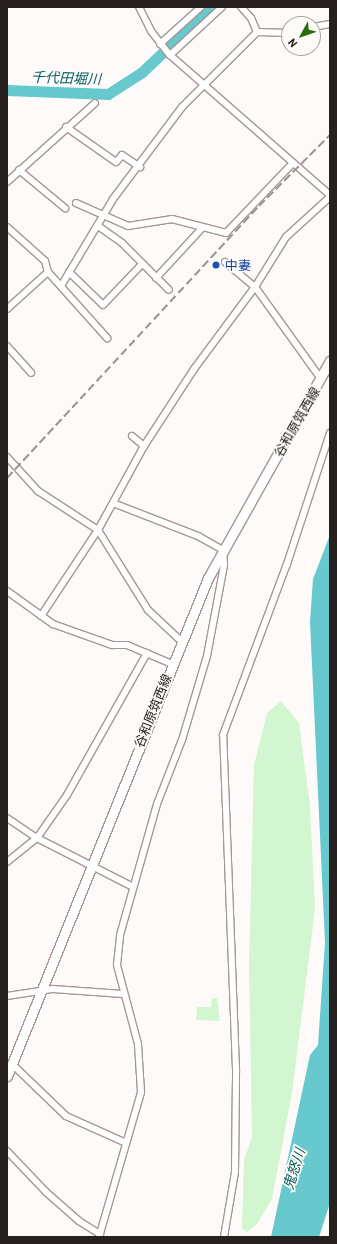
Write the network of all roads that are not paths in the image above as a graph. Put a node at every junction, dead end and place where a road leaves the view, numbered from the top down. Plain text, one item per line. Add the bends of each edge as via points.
1 (139, 7) edge
2 (201, 7) edge
3 (222, 7) edge
4 (241, 7) edge
5 (257, 32) junction
6 (281, 34) edge
7 (160, 44) junction
8 (170, 55) junction
9 (202, 85) junction
10 (95, 103) dead end
11 (66, 127) junction
12 (293, 163) junction
13 (140, 167) junction
14 (19, 170) junction
15 (7, 182) edge
16 (330, 196) edge
17 (76, 204) dead end
18 (65, 208) dead end
19 (104, 218) junction
20 (98, 226) junction
21 (7, 227) edge
22 (203, 227) junction
23 (225, 262) dead end
24 (142, 264) junction
25 (48, 272) junction
26 (69, 272) junction
27 (156, 278) junction
28 (61, 286) junction
29 (255, 287) junction
30 (169, 290) dead end
31 (7, 309) edge
32 (107, 338) dead end
33 (7, 346) edge
34 (330, 361) edge
35 (31, 373) dead end
36 (321, 379) junction
37 (330, 433) edge
38 (132, 436) dead end
39 (144, 446) junction
40 (7, 457) edge
41 (113, 503) junction
42 (98, 530) junction
43 (223, 550) junction
44 (7, 591) edge
45 (41, 616) junction
46 (181, 641) junction
47 (147, 653) junction
48 (172, 664) junction
49 (7, 818) edge
50 (37, 838) junction
51 (7, 862) edge
52 (91, 865) junction
53 (133, 887) junction
54 (41, 990) junction
55 (123, 994) junction
56 (7, 996) edge
57 (12, 1064) junction
58 (7, 1076) edge
59 (126, 1142) junction
60 (7, 1151) edge
61 (100, 1235) edge
62 (224, 1237) edge

1 - 7 street
2 - 7 street
3 - 8 street
4 - 5 street via 251,18
5 - 6 street
5 - 9 street
7 - 8 street
8 - 9 street
9 - 12 street
9 - 13 street
10 - 11 street
11 - 13 street via 116,162 122,155
11 - 14 street
12 - 16 street
12 - 22 street via 226,233
13 - 19 street via 113,199
14 - 15 street
14 - 18 street
16 - 29 street via 286,236
17 - 19 street
19 - 20 street
19 - 22 street via 128,226 172,218
20 - 24 street via 122,243
20 - 26 street
21 - 25 street via 45,261
22 - 27 street
23 - 29 street
24 - 26 street via 103,305
24 - 27 street
25 - 28 street
25 - 31 street
26 - 28 street
27 - 30 street
28 - 32 street
29 - 36 street
29 - 39 street via 194,369
33 - 35 street
34 - 36 main road, 谷和原筑西線
36 - 43 main road, 谷和原筑西線
37 - 62 street via 287,564 223,735 236,1069 234,1172
38 - 39 street
39 - 41 street
40 - 42 street via 38,491
41 - 42 street
41 - 43 street via 198,536
42 - 45 street
42 - 46 street via 148,610
43 - 46 main road, 谷和原筑西線
43 - 53 street via 219,605 207,656
44 - 45 street
45 - 47 street via 82,636
46 - 48 main road, 谷和原筑西線
47 - 48 street
47 - 50 street via 78,777
48 - 52 main road, 谷和原筑西線
49 - 50 street
50 - 51 street
50 - 52 street
52 - 53 street
52 - 54 main road, 谷和原筑西線
53 - 55 street via 120,935 117,965
54 - 55 street
54 - 56 street
54 - 57 main road, 谷和原筑西線
55 - 59 street via 138,1044 142,1092
57 - 58 main road, 谷和原筑西線
57 - 59 street via 66,1116
59 - 61 street
60 - 61 street via 46,1192 79,1221

